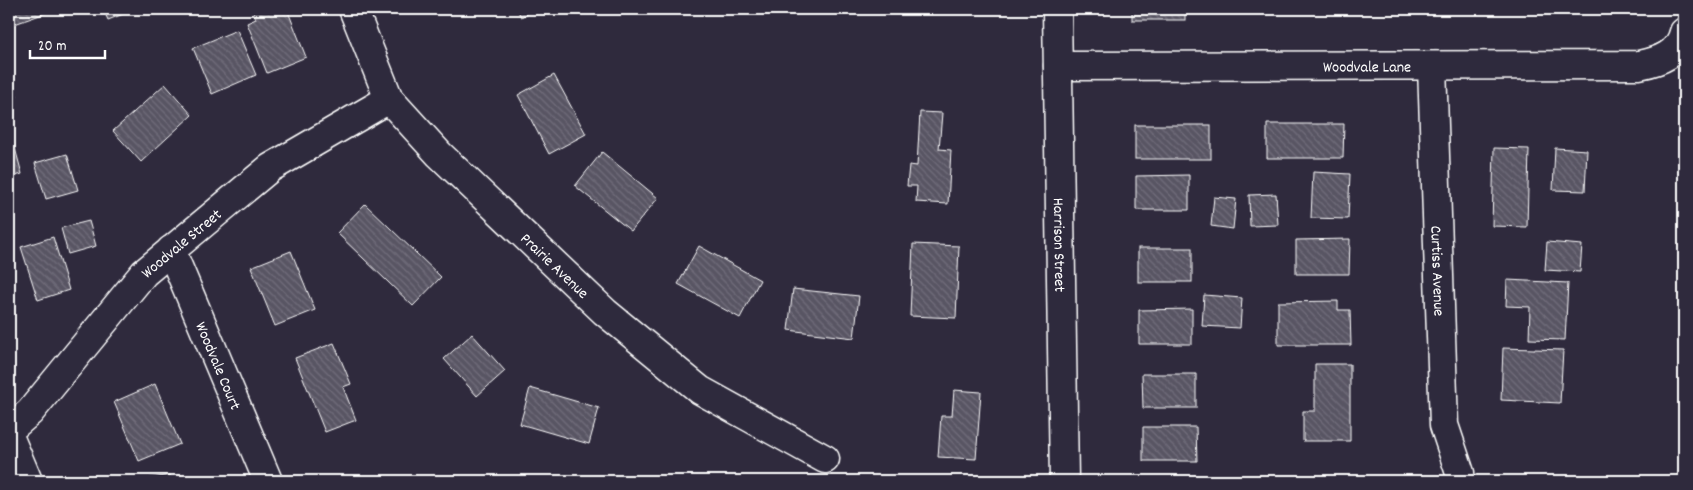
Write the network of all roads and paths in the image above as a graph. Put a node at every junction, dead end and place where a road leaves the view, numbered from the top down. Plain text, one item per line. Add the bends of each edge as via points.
1 (352, 9) edge
2 (1057, 9) edge
3 (1678, 42) edge
4 (1058, 66) junction
5 (1432, 66) junction
6 (389, 100) junction
7 (171, 250) junction
8 (9, 430) edge
9 (9, 436) edge
10 (825, 459) dead end
11 (1460, 473) dead end
12 (28, 481) edge
13 (268, 481) edge
14 (1064, 481) edge

1 - 6 street, Prairie Avenue
2 - 4 street, Harrison Street
3 - 5 street, Woodvale Lane via 1657,61 1639,65
4 - 5 street, Woodvale Lane
4 - 14 street, Harrison Street
5 - 11 street, Curtiss Avenue via 1444,425
6 - 7 street, Woodvale Street via 270,168
6 - 10 street, Prairie Avenue via 439,154 612,318 700,390
7 - 8 street, Woodvale Street via 144,273 30,412
7 - 13 street, Woodvale Court
9 - 12 street

